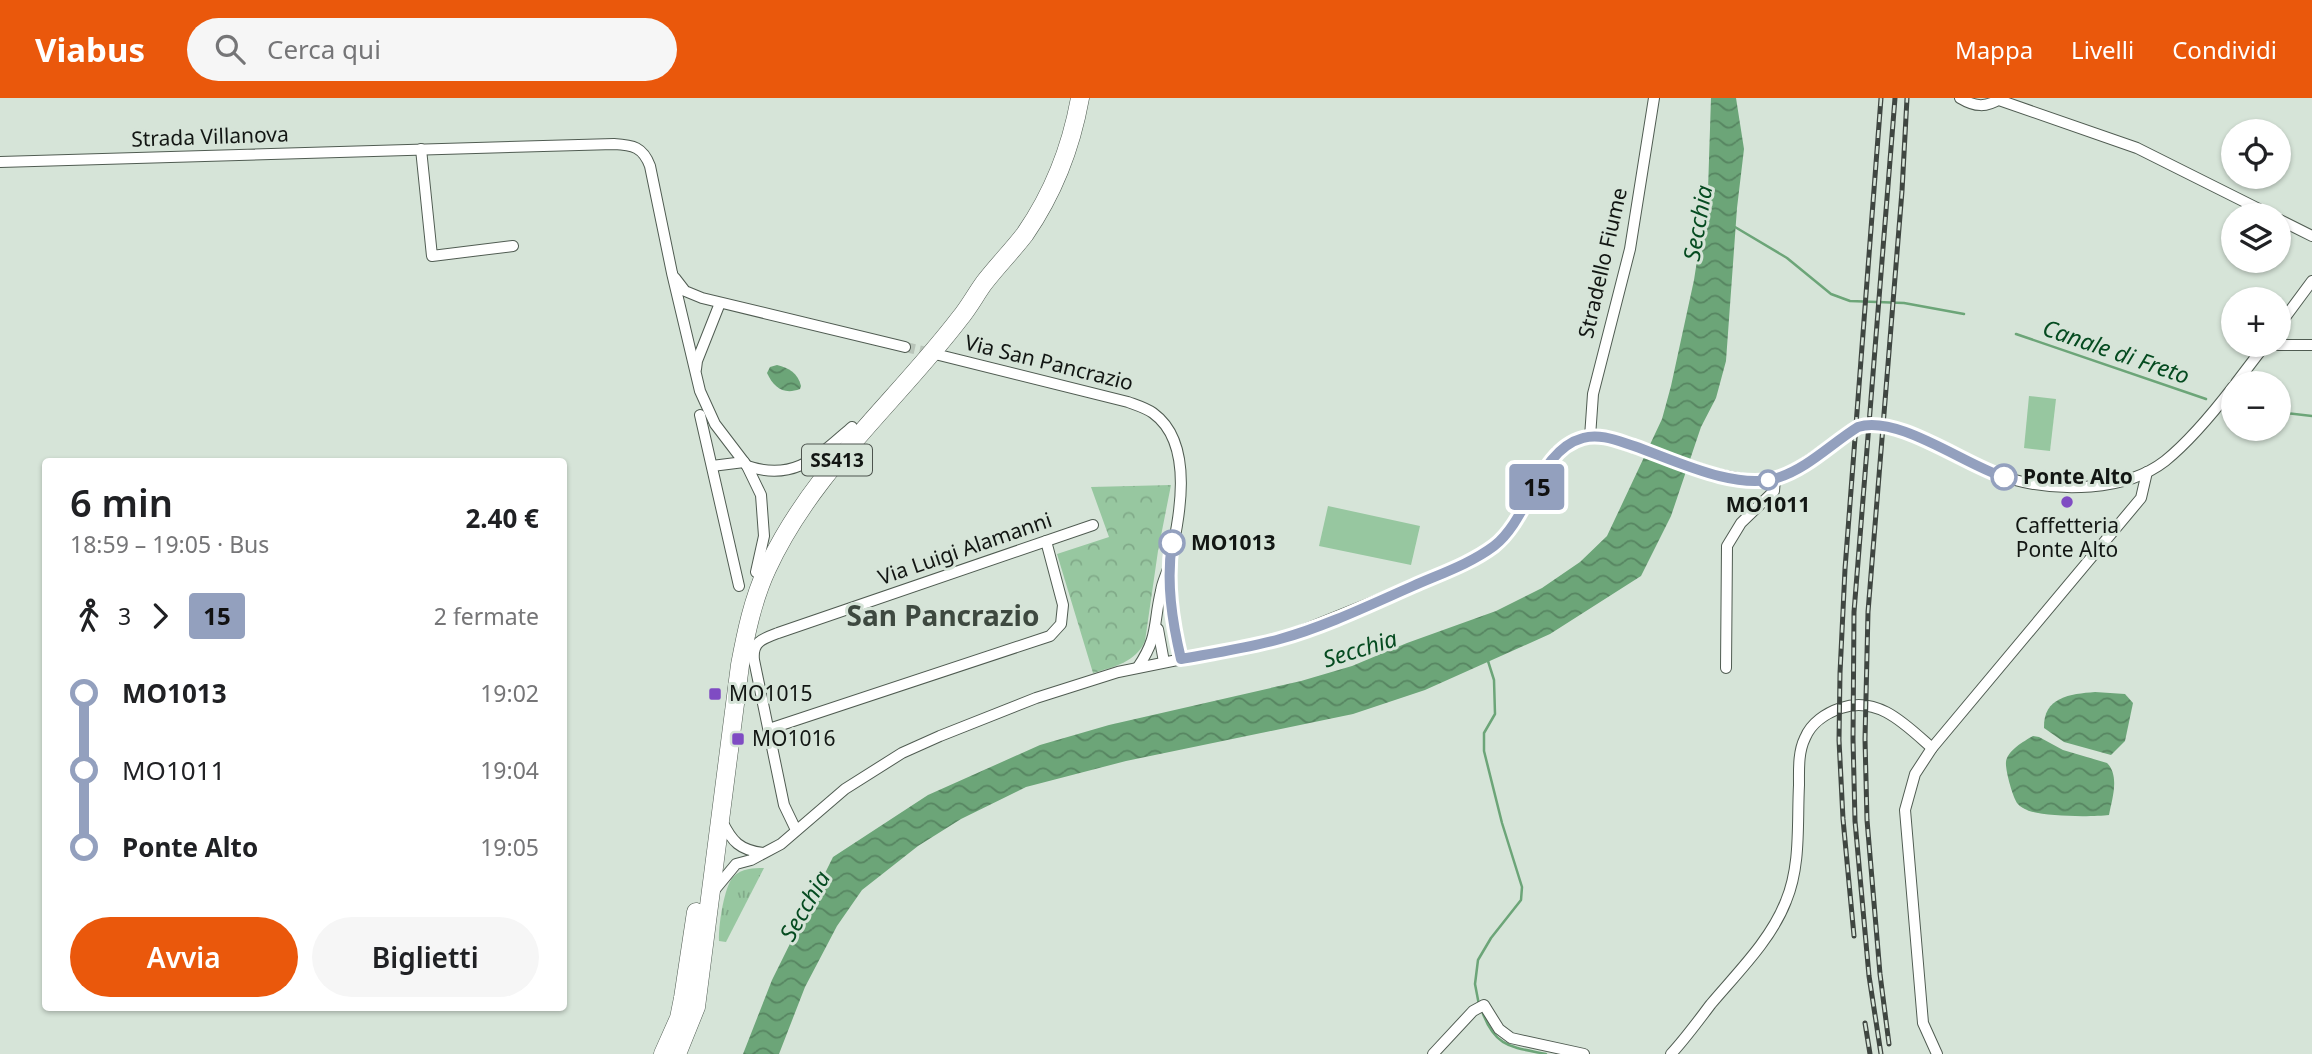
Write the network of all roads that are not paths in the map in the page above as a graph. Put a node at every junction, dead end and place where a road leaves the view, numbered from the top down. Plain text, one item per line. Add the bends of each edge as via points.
1 (1080, 98) edge
2 (1654, 98) edge
3 (1960, 98) edge
4 (2021, 98) edge
5 (2000, 99) edge
6 (2035, 113) junction
7 (421, 149) junction
8 (0, 162) edge
9 (2247, 203) edge
10 (2291, 226) edge
11 (2312, 236) edge
12 (513, 246) dead end
13 (672, 273) junction
14 (2312, 281) edge
15 (985, 282) junction
16 (720, 303) junction
17 (2291, 309) edge
18 (2291, 345) edge
19 (2312, 345) edge
20 (905, 347) tunnel mouth
21 (939, 355) tunnel mouth
22 (2256, 357) edge
23 (2245, 371) edge
24 (696, 375) junction
25 (2221, 402) edge
26 (700, 415) dead end
27 (852, 427) junction
28 (1590, 437) junction
29 (745, 464) junction
30 (712, 466) junction
31 (2147, 472) junction
32 (1775, 479) junction
33 (1093, 525) dead end
34 (1046, 541) junction
35 (1168, 566) junction
36 (756, 572) junction
37 (739, 586) dead end
38 (1157, 623) junction
39 (1181, 659) junction
40 (1164, 662) junction
41 (1138, 667) junction
42 (1726, 668) dead end
43 (769, 729) junction
44 (1932, 748) junction
45 (720, 816) junction
46 (796, 830) junction
47 (763, 853) junction
48 (710, 895) junction
49 (663, 1054) edge
50 (677, 1054) edge
51 (1433, 1054) edge
52 (1584, 1054) edge
53 (1671, 1054) edge
54 (1937, 1054) edge

1 - 15 main road, SS413 via 1056,182 1023,236
2 - 28 street, Stradello Fiume via 1630,249 1592,394
3 - 5 street via 1986,106
4 - 6 street
5 - 6 street
6 - 9 street via 2137,148
7 - 8 street, Strada Villanova
7 - 12 street via 432,256
7 - 13 street, Strada Villanova via 614,144 639,148 650,166
10 - 11 street
13 - 16 street via 685,291
13 - 24 street
14 - 17 street
15 - 27 main road, SS413
15 - 45 main road, SS413 via 960,318 825,475 766,571 747,626
16 - 20 street
16 - 24 street
18 - 19 street
21 - 35 street, Via San Pancrazio via 1128,402 1159,418 1172,435 1181,465
22 - 23 street
24 - 29 street via 715,424
25 - 31 street via 2166,460
26 - 30 street
27 - 29 street via 805,464 772,472
27 - 36 main road, SS413 via 816,471
28 - 32 street via 1617,440 1715,474 1752,481
28 - 39 street via 1557,452 1517,521 1477,557 1281,639
29 - 30 street
29 - 36 street via 757,484 764,514
30 - 37 street
31 - 32 street via 2094,486 2028,483 1984,470 1914,435 1868,424
31 - 44 street via 2141,498
32 - 42 street via 1774,491 1741,523 1727,546
33 - 34 street, Via Luigi Alamanni
34 - 43 street, Via Luigi Alamanni via 762,639 753,653
34 - 43 street via 1063,606 1061,624 1051,636
35 - 38 street, Via San Pancrazio
35 - 39 street, Via San Pancrazio
36 - 49 main road, SS413 via 728,663 683,998
38 - 40 street, Via San Pancrazio
38 - 41 street, Via San Pancrazio via 1151,646
39 - 40 street
40 - 41 street
41 - 46 street via 1036,698 902,753 845,789
43 - 46 street, Via Luigi Alamanni via 784,805
44 - 53 street via 1896,718 1868,704 1835,710 1808,731 1801,749 1795,868 1785,905 1763,942
44 - 54 street via 1915,774 1905,810 1923,1023
45 - 47 street via 736,843
45 - 48 main road, SS413
46 - 47 street
47 - 48 street via 736,864
48 - 50 main road, SS413 via 696,1007
51 - 52 street via 1483,1005 1499,1030 1511,1038

